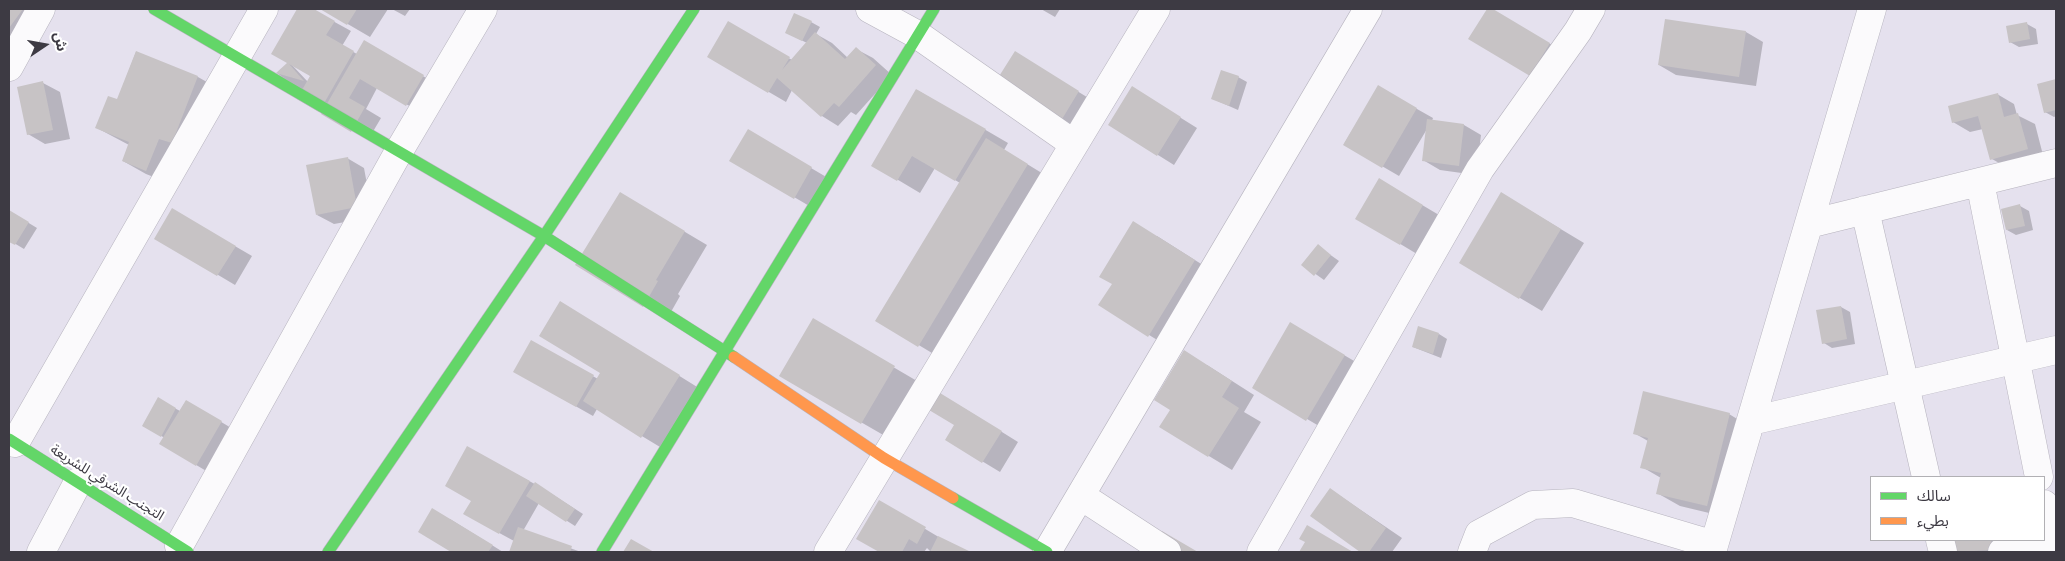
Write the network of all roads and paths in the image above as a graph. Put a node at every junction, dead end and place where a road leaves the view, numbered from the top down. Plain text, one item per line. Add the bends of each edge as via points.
1 (41, 9) edge
2 (154, 9) edge
3 (264, 9) edge
4 (483, 9) edge
5 (694, 9) edge
6 (870, 9) edge
7 (934, 9) edge
8 (1156, 9) edge
9 (1368, 9) edge
10 (1591, 9) edge
11 (1872, 9) edge
12 (918, 35) junction
13 (236, 56) junction
14 (9, 67) edge
15 (1074, 144) junction
16 (399, 151) junction
17 (2056, 163) edge
18 (1980, 182) junction
19 (1865, 210) junction
20 (1809, 224) junction
21 (544, 236) junction
22 (2056, 350) edge
23 (725, 351) junction
24 (2016, 359) junction
25 (1905, 385) junction
26 (1751, 420) junction
27 (12, 441) edge
28 (884, 458) junction
29 (1926, 476) edge
30 (2039, 476) edge
31 (78, 482) junction
32 (1081, 496) junction
33 (2045, 508) edge
34 (2054, 540) edge
35 (184, 549) edge
36 (1713, 549) edge
37 (41, 552) edge
38 (328, 552) edge
39 (602, 552) edge
40 (828, 552) edge
41 (1047, 552) edge
42 (1167, 552) edge
43 (1261, 552) edge
44 (1472, 552) edge
45 (2002, 552) edge

1 - 14 street
2 - 13 street
3 - 13 street
4 - 16 street
5 - 21 street
6 - 12 street
7 - 12 street
8 - 15 street
9 - 32 street
10 - 43 street via 1480,168
11 - 20 street
12 - 15 street
12 - 23 street
13 - 16 street
13 - 27 street
15 - 28 street
16 - 21 street
16 - 35 street
17 - 18 street
18 - 19 street
18 - 24 street
19 - 20 street
19 - 25 street
20 - 26 street
21 - 23 street
21 - 38 street
22 - 24 street
23 - 28 street
23 - 39 street
24 - 25 street
24 - 30 street
25 - 26 street
25 - 29 street
26 - 36 street
27 - 31 street, التجنب الشرقي للشريعة
28 - 40 street
28 - 41 street
31 - 35 street, التجنب الشرقي للشريعة
31 - 37 street
32 - 41 street
32 - 42 street
33 - 34 street
34 - 45 street
36 - 44 street via 1573,503 1533,505 1479,534

